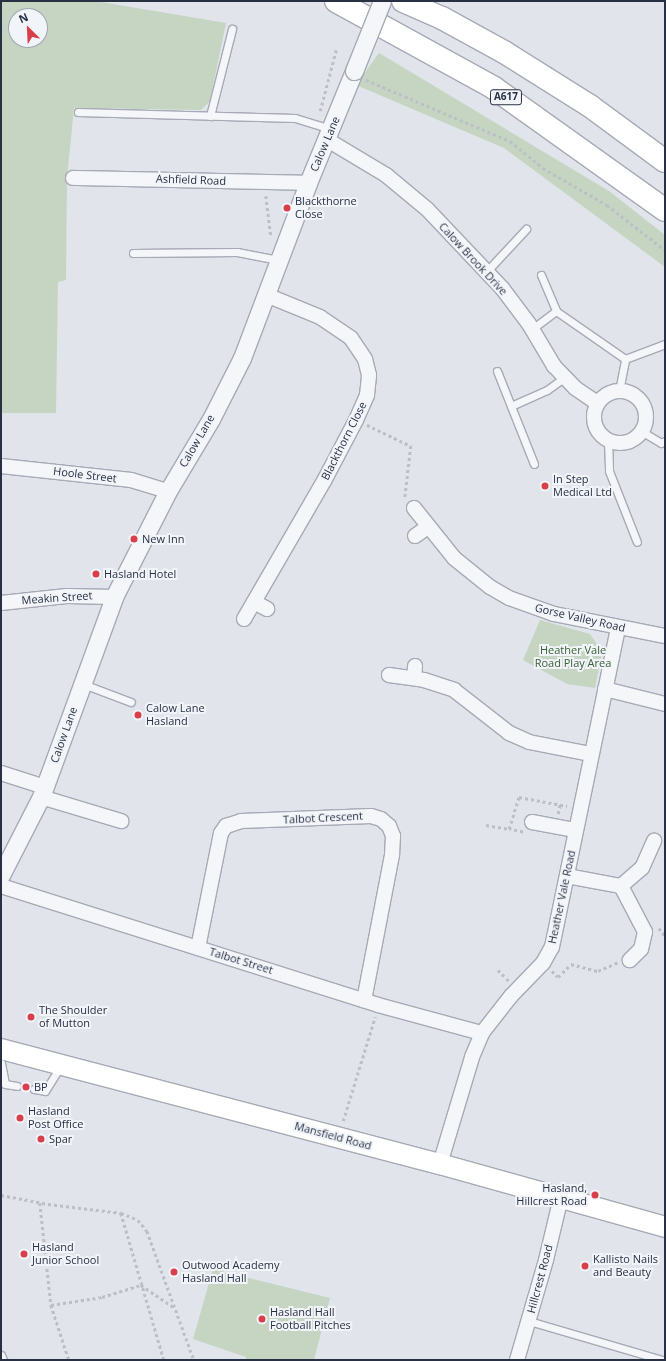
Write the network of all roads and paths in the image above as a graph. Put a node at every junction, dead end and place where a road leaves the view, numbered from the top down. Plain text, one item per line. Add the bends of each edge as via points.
1 (336, 1) edge
2 (382, 1) edge
3 (403, 1) edge
4 (232, 29) dead end
5 (336, 50) dead end
6 (354, 71) junction
7 (78, 112) dead end
8 (210, 116) junction
9 (325, 131) junction
10 (665, 161) edge
11 (73, 178) dead end
12 (264, 182) junction
13 (308, 182) junction
14 (665, 210) edge
15 (526, 229) dead end
16 (665, 250) edge
17 (133, 252) dead end
18 (281, 254) junction
19 (486, 272) junction
20 (540, 275) dead end
21 (266, 295) junction
22 (556, 311) junction
23 (532, 329) junction
24 (665, 344) edge
25 (625, 359) junction
26 (497, 371) dead end
27 (565, 377) junction
28 (619, 391) junction
29 (597, 403) junction
30 (511, 406) junction
31 (356, 420) junction
32 (641, 432) junction
33 (608, 440) junction
34 (665, 441) edge
35 (534, 464) dead end
36 (1, 466) edge
37 (168, 492) junction
38 (414, 508) joint
39 (428, 527) junction
40 (415, 536) dead end
41 (637, 542) dead end
42 (114, 597) junction
43 (254, 602) junction
44 (1, 603) edge
45 (267, 609) dead end
46 (244, 619) dead end
47 (618, 628) junction
48 (665, 636) edge
49 (390, 675) dead end
50 (83, 684) junction
51 (605, 689) junction
52 (131, 702) dead end
53 (665, 704) edge
54 (590, 754) junction
55 (1, 773) edge
56 (43, 792) junction
57 (121, 821) dead end
58 (532, 822) dead end
59 (486, 825) dead end
60 (509, 829) dead end
61 (575, 830) junction
62 (654, 841) dead end
63 (1, 875) edge
64 (567, 876) junction
65 (1, 886) edge
66 (621, 886) junction
67 (198, 948) junction
68 (630, 960) joint
69 (543, 963) junction
70 (364, 1000) junction
71 (378, 1005) junction
72 (490, 1028) junction
73 (1, 1049) edge
74 (1, 1063) edge
75 (61, 1065) junction
76 (17, 1086) dead end
77 (34, 1089) dead end
78 (338, 1138) junction
79 (440, 1164) junction
80 (1, 1195) edge
81 (561, 1197) junction
82 (40, 1203) junction
83 (121, 1213) junction
84 (665, 1227) edge
85 (141, 1285) junction
86 (51, 1305) junction
87 (176, 1309) junction
88 (529, 1321) junction
89 (1, 1355) edge
90 (3, 1360) edge
91 (68, 1360) edge
92 (164, 1360) edge
93 (194, 1360) edge
94 (517, 1360) edge
95 (662, 1360) edge

1 - 14 highway, A617 via 494,88
2 - 6 street, Calow Lane, bridge
3 - 10 highway via 442,18 504,52 590,106
4 - 8 lane
5 - 9 path
6 - 9 street, Calow Lane
6 - 16 path via 367,80 510,140 543,168 607,205
7 - 8 lane
8 - 9 lane via 295,118
9 - 13 street, Calow Lane
9 - 19 street, Calow Brook Drive via 386,175 427,209
11 - 12 street, Ashfield Road
12 - 13 street, Ashfield Road
12 - 18 path via 271,241
13 - 18 street, Calow Lane
15 - 19 lane
17 - 18 lane
18 - 21 street, Calow Lane
19 - 23 street, Calow Brook Drive
20 - 22 lane
21 - 31 street, Blackthorn Close via 320,317 351,338 365,359 369,375 367,395
21 - 37 street, Calow Lane via 242,358
22 - 23 lane
22 - 25 lane
23 - 27 street, Calow Brook Drive via 554,366
24 - 25 lane
25 - 28 lane
26 - 30 lane
27 - 29 street, Calow Brook Drive via 574,388
27 - 30 lane via 547,390
28 - 29 street via 604,396
28 - 32 street via 633,394 640,401 646,420
29 - 33 street via 594,411 595,424 601,435
30 - 35 lane
31 - 38 path via 411,446 405,499
31 - 43 street, Blackthorn Close
32 - 33 street via 628,442
32 - 34 lane via 661,443
33 - 41 lane via 608,470
36 - 37 street, Hoole Street via 131,480
37 - 42 street, Calow Lane
38 - 39 street, Gorse Valley Road
39 - 40 street
39 - 47 street, Gorse Valley Road via 469,571 509,598 554,614
42 - 44 street, Meakin Street via 67,596
42 - 50 street, Calow Lane
43 - 45 street
43 - 46 street, Blackthorn Close
47 - 48 street, Gorse Valley Road
47 - 51 street, Heather Vale Road
49 - 54 street via 414,672 454,690 509,733 529,742
50 - 52 lane
50 - 56 street, Calow Lane
51 - 53 street
51 - 54 street, Heather Vale Road
54 - 61 street, Heather Vale Road
55 - 56 street
56 - 57 street
56 - 63 street, Calow Lane
58 - 61 street
59 - 60 path
61 - 64 street, Heather Vale Road
62 - 66 street via 642,868
64 - 66 street
64 - 69 street, Heather Vale Road via 552,947
65 - 67 street, Talbot Street
66 - 68 street via 645,932 641,949
67 - 70 street, Talbot Street
67 - 70 street, Talbot Crescent via 221,833 226,826 241,821 371,816 381,819 389,826 393,836 392,855
68 - 69 path via 614,962 598,971 571,964 558,977
69 - 72 street, Heather Vale Road
70 - 71 street, Talbot Street
71 - 72 street, Talbot Street
71 - 78 path
72 - 79 street, Heather Vale Road via 472,1057
73 - 75 main road, Mansfield Road
74 - 76 lane via 5,1084
75 - 77 lane via 45,1091
75 - 78 main road, Mansfield Road
78 - 79 main road, Mansfield Road
79 - 81 main road, Mansfield Road
80 - 82 path
81 - 84 main road, Mansfield Road
81 - 88 street, Hillcrest Road
82 - 83 path
82 - 86 path
83 - 85 path
83 - 87 path via 138,1220 147,1231
85 - 86 path via 102,1297
85 - 87 path
85 - 92 path
86 - 91 path
87 - 93 path
88 - 94 street, Hillcrest Road
88 - 95 lane
89 - 90 lane

